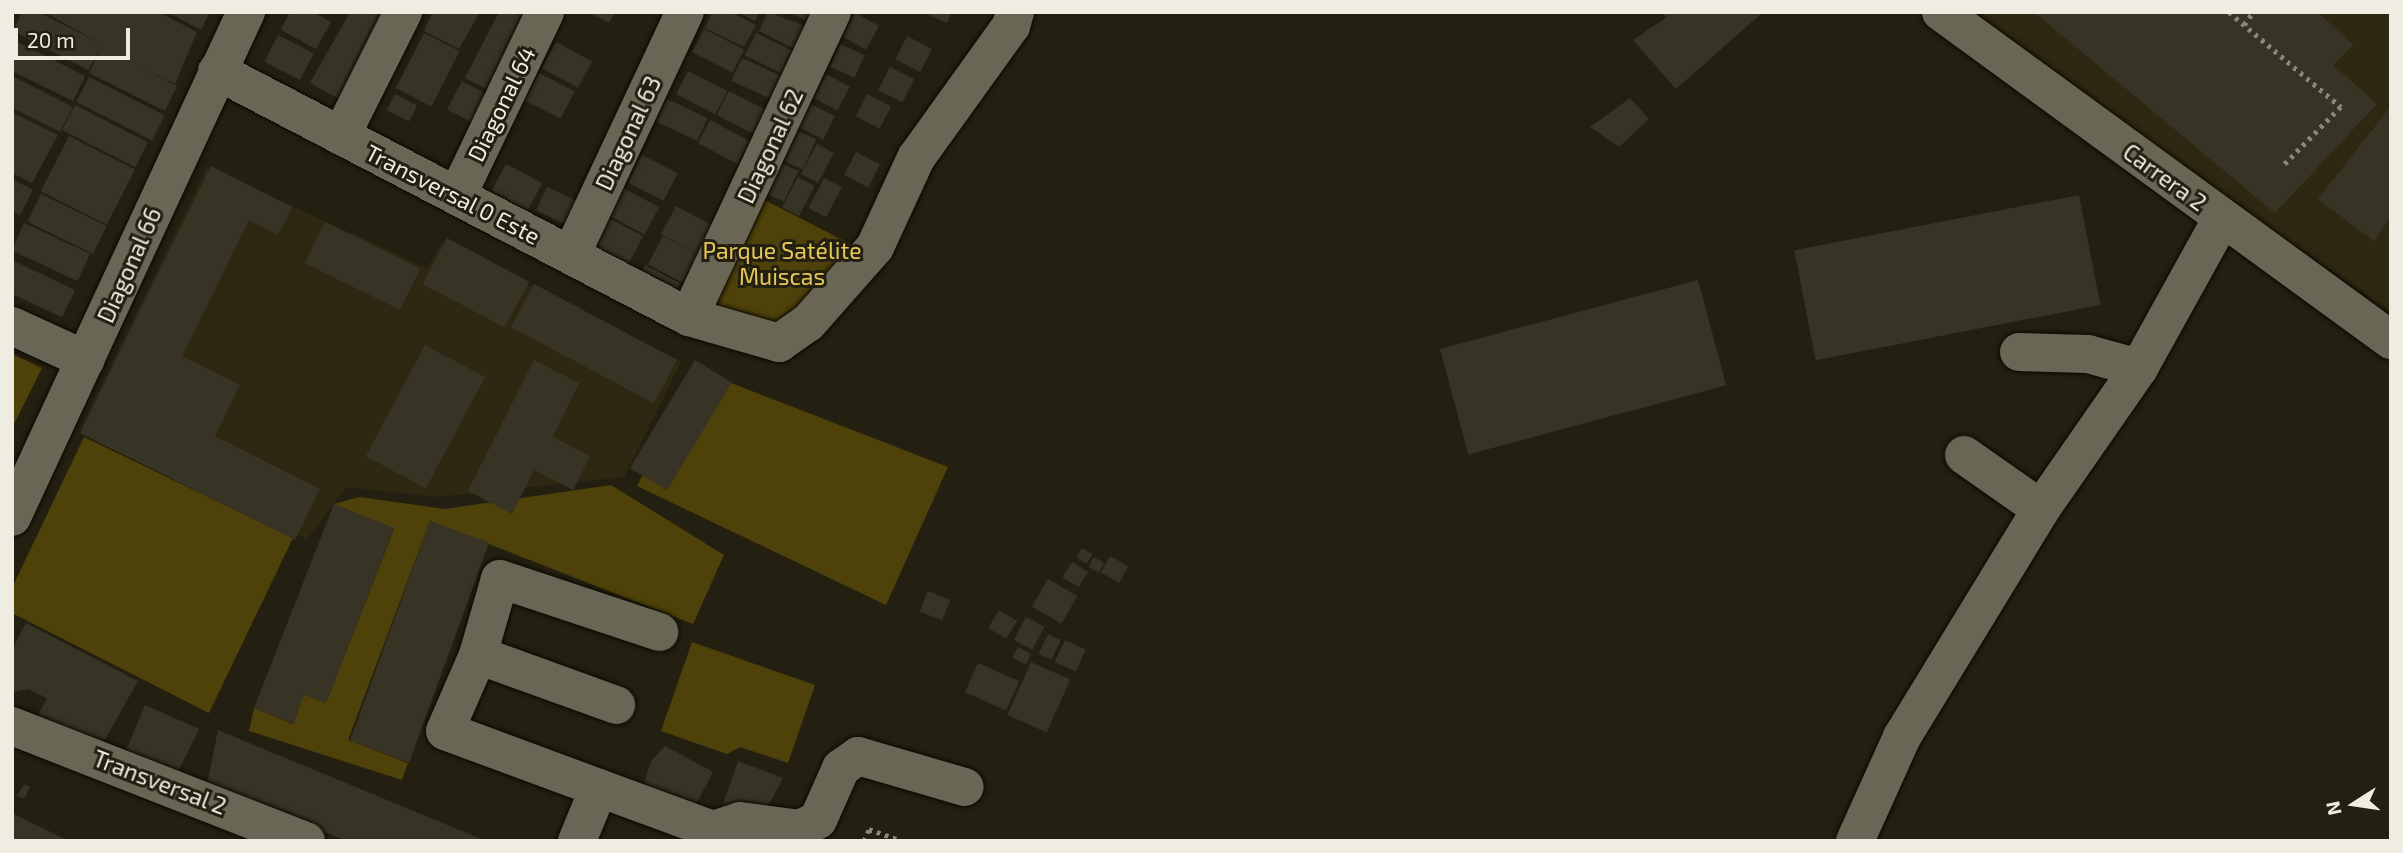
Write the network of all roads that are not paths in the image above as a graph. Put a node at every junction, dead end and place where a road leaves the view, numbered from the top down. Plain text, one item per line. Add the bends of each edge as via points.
1 (246, 12) edge
2 (402, 12) edge
3 (545, 12) edge
4 (685, 12) edge
5 (832, 12) edge
6 (1015, 12) edge
7 (1941, 12) edge
8 (216, 71) junction
9 (341, 136) junction
10 (457, 196) junction
11 (2222, 218) junction
12 (571, 255) junction
13 (690, 317) junction
14 (12, 326) edge
15 (2391, 340) edge
16 (2019, 352) dead end
17 (86, 359) junction
18 (2139, 368) junction
19 (1964, 455) dead end
20 (2041, 509) junction
21 (12, 517) edge
22 (659, 632) dead end
23 (478, 655) junction
24 (616, 705) dead end
25 (12, 726) edge
26 (965, 787) dead end
27 (599, 788) junction
28 (237, 827) edge
29 (306, 841) edge
30 (577, 841) edge
31 (1855, 841) edge

1 - 8 street, Diagonal 66
2 - 9 street
3 - 10 street, Diagonal 64
4 - 12 street, Diagonal 63
5 - 13 street, Diagonal 62
6 - 13 street, Transversal 0 Este via 1011,26 916,158 875,247 808,323 779,343
7 - 11 street, Carrera 2
8 - 9 street, Transversal 0 Este
8 - 17 street, Diagonal 66
9 - 10 street, Transversal 0 Este
10 - 12 street, Transversal 0 Este
11 - 15 street, Carrera 2
11 - 18 street
12 - 13 street, Transversal 0 Este
14 - 17 street
16 - 18 street via 2088,354
17 - 21 street, Diagonal 66
18 - 20 street
19 - 20 street
20 - 31 street via 1902,737
22 - 23 street via 500,579
23 - 24 street
23 - 27 street via 445,731
25 - 28 street, Transversal 2
26 - 27 street via 858,756 841,768 818,820 800,829 740,821 713,830
27 - 30 street
28 - 29 street, Transversal 2

